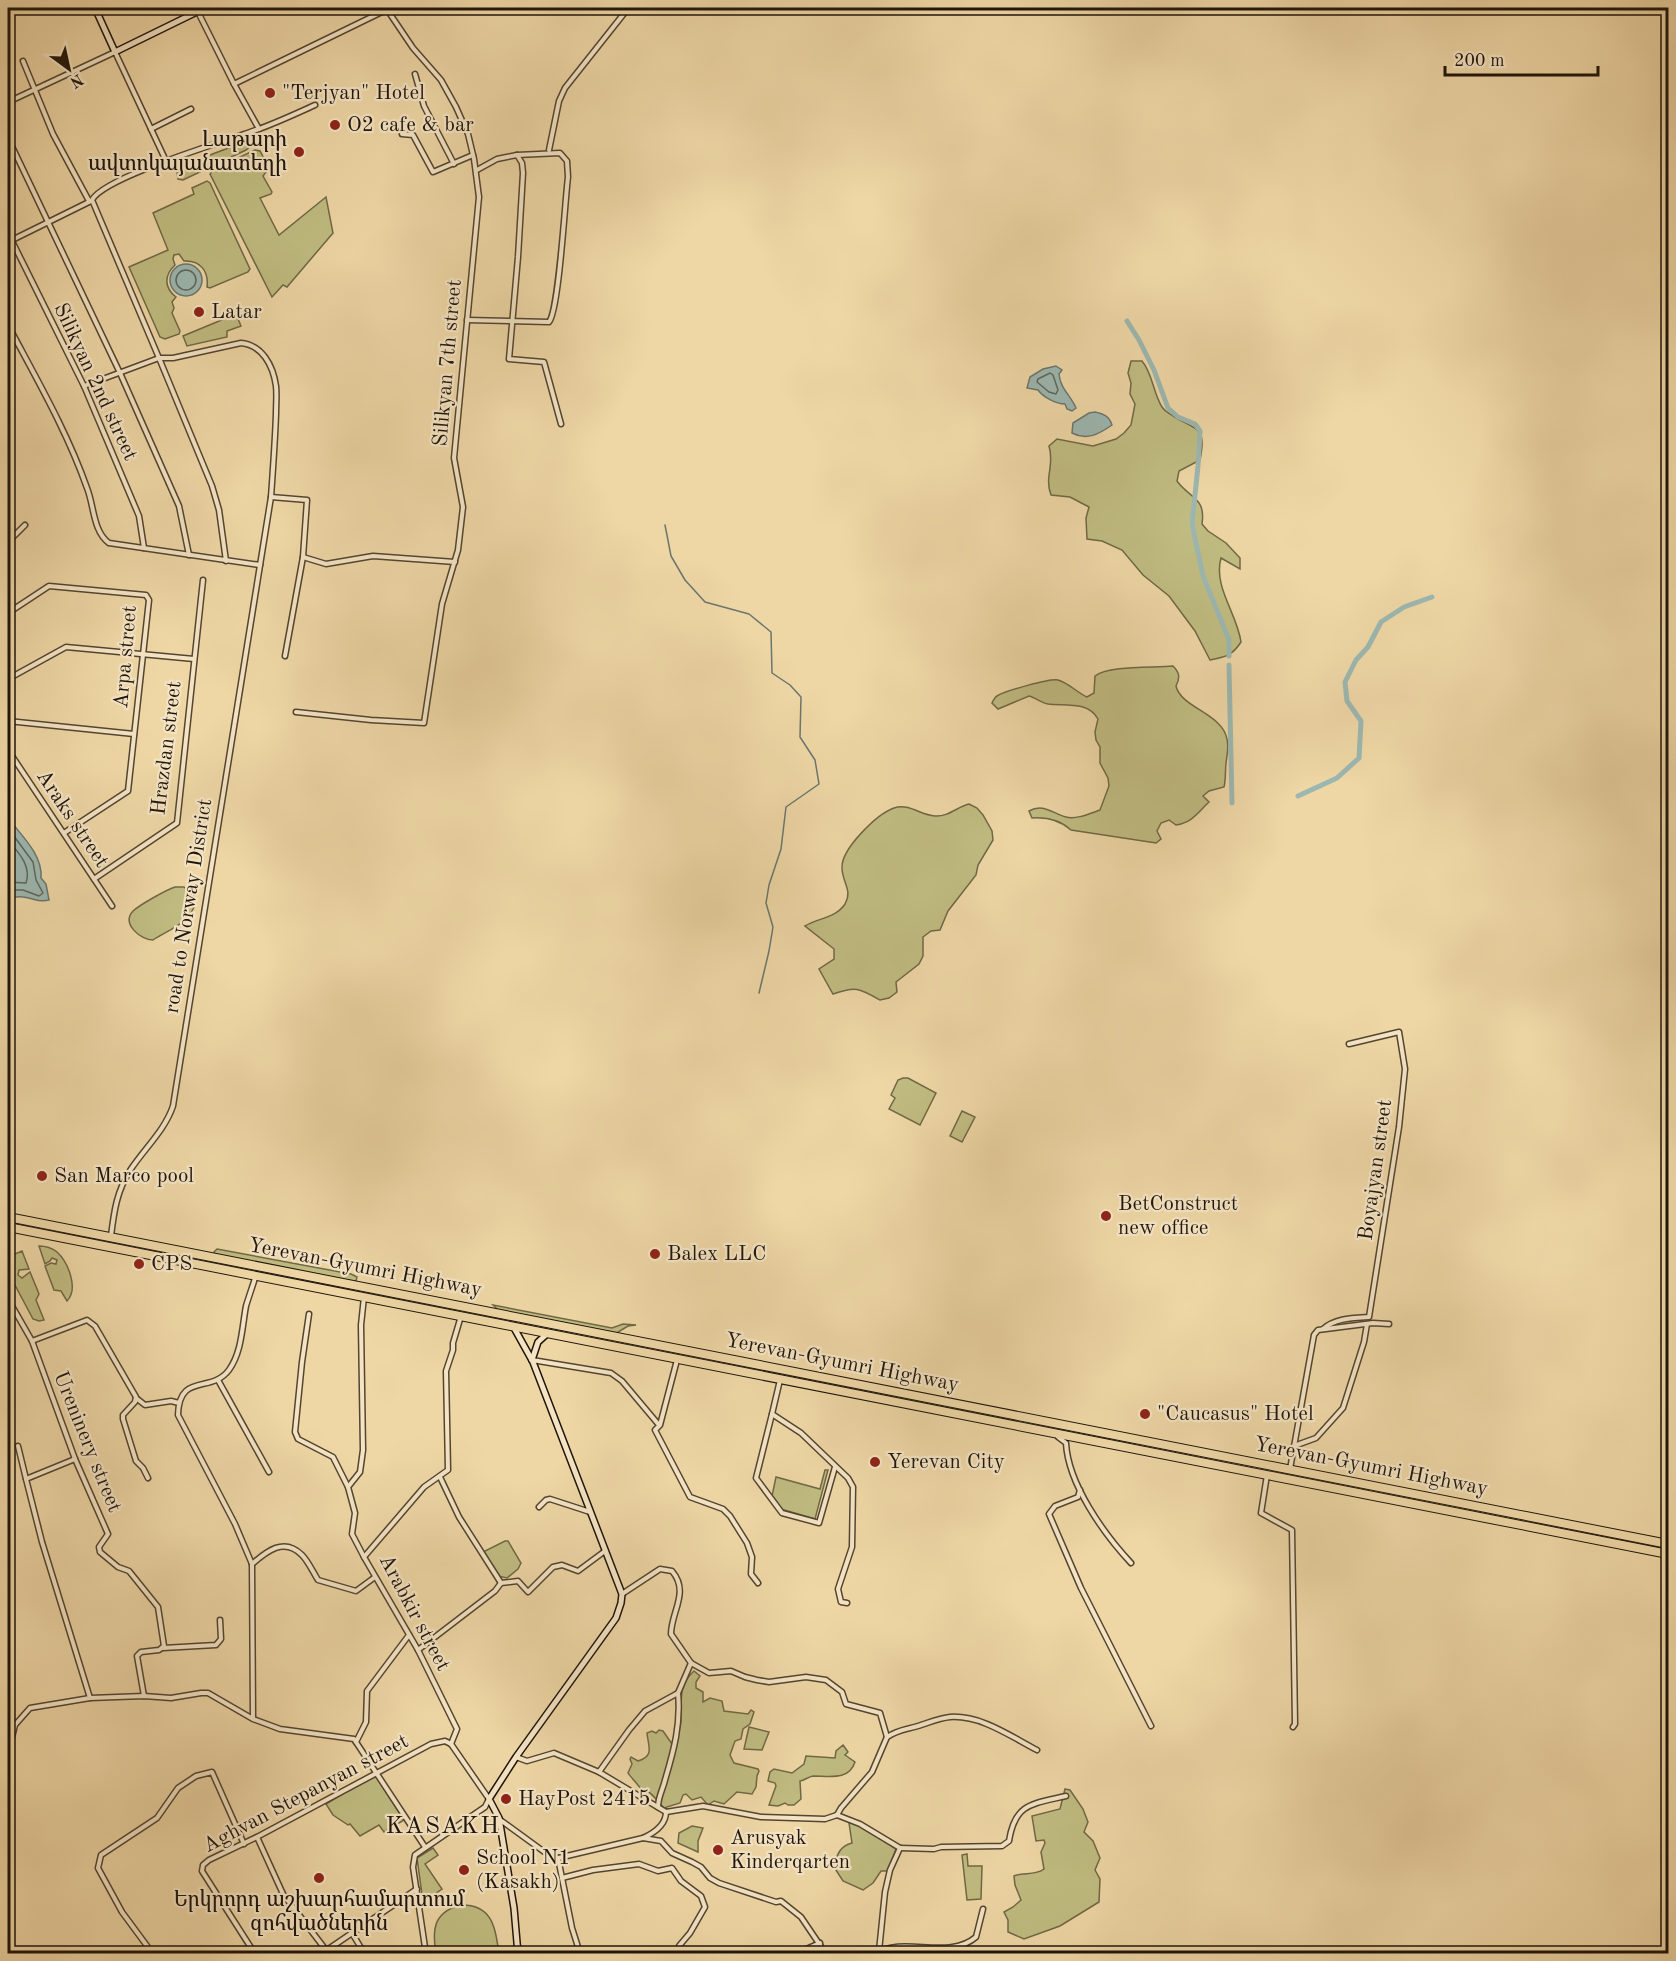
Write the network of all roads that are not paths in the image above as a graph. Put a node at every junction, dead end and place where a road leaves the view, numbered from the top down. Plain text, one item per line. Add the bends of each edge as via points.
1 (95, 8) edge
2 (205, 8) edge
3 (388, 8) edge
4 (633, 8) edge
5 (197, 9) edge
6 (624, 10) edge
7 (115, 52) junction
8 (23, 62) dead end
9 (414, 74) dead end
10 (234, 84) junction
11 (35, 89) junction
12 (8, 102) edge
13 (315, 105) dead end
14 (191, 109) dead end
15 (151, 129) junction
16 (259, 129) junction
17 (402, 134) dead end
18 (8, 138) edge
19 (549, 150) dead end
20 (517, 154) junction
21 (473, 155) junction
22 (166, 161) junction
23 (454, 164) junction
24 (477, 170) junction
25 (91, 201) junction
26 (48, 220) junction
27 (8, 233) edge
28 (9, 241) edge
29 (467, 320) junction
30 (512, 321) junction
31 (8, 325) edge
32 (159, 358) junction
33 (120, 373) junction
34 (84, 386) junction
35 (561, 424) dead end
36 (272, 497) junction
37 (25, 525) dead end
38 (8, 542) edge
39 (144, 548) junction
40 (189, 555) junction
41 (303, 557) junction
42 (226, 561) junction
43 (454, 562) junction
44 (260, 566) junction
45 (203, 580) dead end
46 (8, 613) edge
47 (143, 654) junction
48 (285, 656) dead end
49 (8, 659) edge
50 (194, 659) junction
51 (8, 672) edge
52 (8, 679) edge
53 (296, 712) dead end
54 (8, 721) edge
55 (134, 734) junction
56 (8, 750) edge
57 (63, 832) junction
58 (94, 879) junction
59 (112, 906) dead end
60 (1348, 1044) dead end
61 (8, 1217) edge
62 (8, 1227) edge
63 (110, 1237) junction
64 (195, 1253) junction
65 (193, 1263) junction
66 (256, 1275) junction
67 (364, 1296) junction
68 (8, 1299) edge
69 (309, 1314) dead end
70 (461, 1316) junction
71 (1367, 1324) junction
72 (1389, 1324) dead end
73 (513, 1326) junction
74 (1323, 1329) junction
75 (548, 1333) junction
76 (32, 1341) junction
77 (677, 1358) junction
78 (532, 1360) junction
79 (785, 1370) junction
80 (782, 1379) junction
81 (218, 1380) junction
82 (136, 1397) junction
83 (179, 1403) junction
84 (772, 1414) junction
85 (660, 1425) junction
86 (1053, 1432) junction
87 (18, 1446) dead end
88 (1294, 1446) junction
89 (75, 1458) junction
90 (835, 1467) junction
91 (1290, 1469) junction
92 (269, 1472) dead end
93 (1267, 1474) junction
94 (440, 1477) junction
95 (147, 1478) dead end
96 (26, 1479) junction
97 (1375, 1485) junction
98 (348, 1487) junction
99 (1080, 1490) junction
100 (1373, 1496) junction
101 (539, 1507) dead end
102 (590, 1512) junction
103 (1668, 1544) edge
104 (605, 1551) junction
105 (1668, 1554) edge
106 (364, 1557) junction
107 (1131, 1563) dead end
108 (252, 1564) junction
109 (375, 1577) junction
110 (501, 1583) junction
111 (758, 1583) dead end
112 (622, 1594) junction
113 (847, 1603) dead end
114 (220, 1620) dead end
115 (409, 1635) junction
116 (163, 1648) junction
117 (418, 1650) junction
118 (691, 1663) junction
119 (678, 1693) junction
120 (144, 1696) junction
121 (90, 1698) junction
122 (253, 1719) junction
123 (1151, 1726) dead end
124 (1293, 1726) dead end
125 (887, 1737) junction
126 (356, 1742) junction
127 (452, 1744) junction
128 (1037, 1750) dead end
129 (8, 1754) edge
130 (516, 1757) junction
131 (599, 1772) junction
132 (376, 1773) junction
133 (1066, 1796) dead end
134 (489, 1799) junction
135 (658, 1807) junction
136 (666, 1812) junction
137 (837, 1815) junction
138 (499, 1818) junction
139 (257, 1837) junction
140 (643, 1838) junction
141 (244, 1844) junction
142 (425, 1847) junction
143 (900, 1848) junction
144 (558, 1858) junction
145 (562, 1878) junction
146 (417, 1889) junction
147 (983, 1909) dead end
148 (352, 1933) junction
149 (820, 1943) junction
150 (328, 1952) edge
151 (878, 1952) edge
152 (153, 1953) edge
153 (255, 1953) edge
154 (372, 1953) edge
155 (426, 1953) edge
156 (518, 1953) edge
157 (576, 1953) edge
158 (680, 1953) edge
159 (795, 1953) edge
160 (826, 1953) edge

1 - 7 street
2 - 5 street
3 - 10 street
3 - 21 street, Silikyan 7th street via 409,42 441,80 468,134
4 - 6 street
5 - 7 street
5 - 10 street
6 - 19 street via 559,101
7 - 11 street
7 - 15 street
8 - 11 street
9 - 23 street via 424,106
10 - 16 street
11 - 12 street
11 - 25 street via 53,134
13 - 16 street
14 - 15 street
15 - 22 street
16 - 22 street
17 - 23 street via 413,135 433,172
18 - 26 street
20 - 24 street
20 - 30 street via 523,173
20 - 30 street via 560,153 567,161 568,177 552,319
21 - 23 street
21 - 24 street, Silikyan 7th street
22 - 25 street via 105,187
24 - 29 street, Silikyan 7th street via 479,196
25 - 26 street
25 - 32 street
26 - 28 street
26 - 33 street
27 - 28 street, Silikyan 2nd street
28 - 34 street, Silikyan 2nd street
29 - 30 street
29 - 43 street, Silikyan 7th street via 454,458 463,507
30 - 35 street via 509,359 544,362
31 - 39 street via 71,448 103,538 109,543
32 - 33 street, road to Norway District
32 - 36 street, road to Norway District via 241,343 261,351 276,386
32 - 42 street via 212,486
33 - 34 street, road to Norway District
33 - 40 street via 179,506
34 - 39 street, Silikyan 2nd street via 139,516
36 - 41 street via 307,500
36 - 44 street, road to Norway District
37 - 38 street
39 - 40 street
40 - 42 street
41 - 43 street via 326,564 373,556
41 - 48 street
42 - 44 street
43 - 53 street, Silikyan 7th street via 442,604 424,723
44 - 63 street, road to Norway District via 173,1106 166,1123 130,1170 116,1196
45 - 50 street, Hrazdan street
46 - 47 street, Arpa street via 49,586 146,596 149,600
47 - 50 street
47 - 52 street via 66,647
47 - 55 street, Arpa street
49 - 51 street
50 - 58 street, Hrazdan street via 177,823
54 - 55 street
55 - 57 street, Arpa street via 128,791
56 - 57 street, Araks street
57 - 58 street, Araks street
58 - 59 street, Araks street
60 - 74 street, Boyajyan street via 1399,1032 1405,1069 1369,1317 1337,1321
61 - 63 highway, Yerevan-Gyumri Highway
62 - 65 highway, Yerevan-Gyumri Highway
63 - 64 highway, Yerevan-Gyumri Highway
64 - 65 highway
64 - 79 highway, Yerevan-Gyumri Highway
65 - 66 highway, Yerevan-Gyumri Highway
66 - 67 highway, Yerevan-Gyumri Highway
66 - 81 street via 246,1306 242,1339 229,1369
67 - 70 highway, Yerevan-Gyumri Highway
67 - 98 street via 363,1450 360,1472
68 - 76 street, Ureninery street
69 - 98 street via 295,1432 297,1439 333,1457
70 - 73 highway, Yerevan-Gyumri Highway
70 - 94 street via 446,1371 448,1470
71 - 72 street
71 - 74 street
71 - 88 street via 1343,1408 1316,1438
73 - 75 highway, Yerevan-Gyumri Highway
73 - 78 street
74 - 88 street via 1314,1335
75 - 77 highway, Yerevan-Gyumri Highway
75 - 78 street via 538,1342
76 - 82 street via 87,1320 100,1333
76 - 89 street, Ureninery street
77 - 80 highway, Yerevan-Gyumri Highway
77 - 85 street
78 - 85 street via 611,1373
78 - 102 street
79 - 80 highway
79 - 91 highway, Yerevan-Gyumri Highway
80 - 84 street
80 - 86 highway, Yerevan-Gyumri Highway
81 - 83 street via 190,1387
81 - 92 street
82 - 83 street via 145,1405
82 - 95 street via 123,1419 136,1461
83 - 108 street via 177,1415
84 - 90 street via 801,1433
84 - 90 street via 756,1478 782,1513 819,1523
85 - 111 street via 656,1430 690,1497 723,1509 739,1528 752,1557 751,1574
86 - 93 highway, Yerevan-Gyumri Highway
86 - 99 street via 1066,1443
87 - 96 street
88 - 91 street
89 - 96 street
89 - 116 street, Ureninery street via 108,1534 100,1552 129,1571 158,1607
90 - 113 street via 853,1486 852,1547 838,1589 840,1602
91 - 97 highway, Yerevan-Gyumri Highway
93 - 100 highway, Yerevan-Gyumri Highway
93 - 124 street via 1261,1513 1292,1530
94 - 106 street, Arabkir street via 424,1487
94 - 110 street via 459,1517
96 - 121 street
97 - 100 highway
97 - 103 highway, Yerevan-Gyumri Highway
98 - 106 street via 355,1513 352,1534
99 - 107 street via 1112,1543
99 - 123 street via 1078,1497 1054,1506 1050,1514 1081,1588
100 - 105 highway, Yerevan-Gyumri Highway
101 - 102 street via 550,1499
102 - 104 street
104 - 110 street via 578,1571 553,1567 528,1592 518,1581
104 - 112 street
106 - 109 street, Arabkir street
108 - 109 street via 279,1546 303,1556 318,1580 356,1591
108 - 122 street
109 - 115 street, Arabkir street
110 - 117 street
112 - 118 street via 660,1569 672,1571 680,1594 670,1634
112 - 130 street via 616,1618
114 - 116 street via 221,1639 216,1644
115 - 117 street, Arabkir street
115 - 126 street via 367,1691 366,1722
116 - 120 street via 138,1653
117 - 127 street, Arabkir street via 457,1729
118 - 119 street
118 - 125 street via 710,1673 731,1671 769,1682 806,1677 826,1680 842,1692 846,1704 880,1713
119 - 131 street via 645,1711
119 - 135 street via 680,1724
120 - 121 street
120 - 122 street via 171,1698 207,1693
121 - 129 street via 30,1708 15,1725
122 - 126 street via 280,1729
125 - 128 street via 899,1729 959,1717 993,1726
125 - 137 street via 872,1772
126 - 132 street
127 - 132 street, Aghvan Stepanyan street via 431,1744
127 - 134 street
130 - 131 street via 527,1761 554,1753
130 - 134 street
131 - 135 street
132 - 139 street, Aghvan Stepanyan street
132 - 142 street
133 - 143 street via 1026,1806 1015,1818 1009,1841 1002,1846
134 - 138 street
134 - 142 street via 485,1807
135 - 136 street
136 - 137 street via 703,1806 761,1817 825,1819
136 - 140 street via 662,1824
137 - 143 street
138 - 144 street via 554,1859
138 - 156 street
139 - 141 street, Aghvan Stepanyan street
139 - 150 street via 283,1894
140 - 144 street
140 - 149 street via 661,1842 719,1883 781,1901 801,1917
141 - 152 street via 212,1772 196,1776 178,1788 157,1818 101,1855 98,1868 122,1912
141 - 153 street, Aghvan Stepanyan street via 209,1860 202,1871
142 - 146 street via 413,1861
143 - 151 street via 885,1892
144 - 145 street
145 - 157 street via 579,1947
145 - 158 street via 639,1864 658,1871 672,1868 681,1881 701,1896 705,1907 679,1946
146 - 148 street
146 - 155 street
147 - 151 street via 976,1937 958,1948
148 - 150 street
148 - 154 street via 362,1948
149 - 159 street
149 - 160 street

